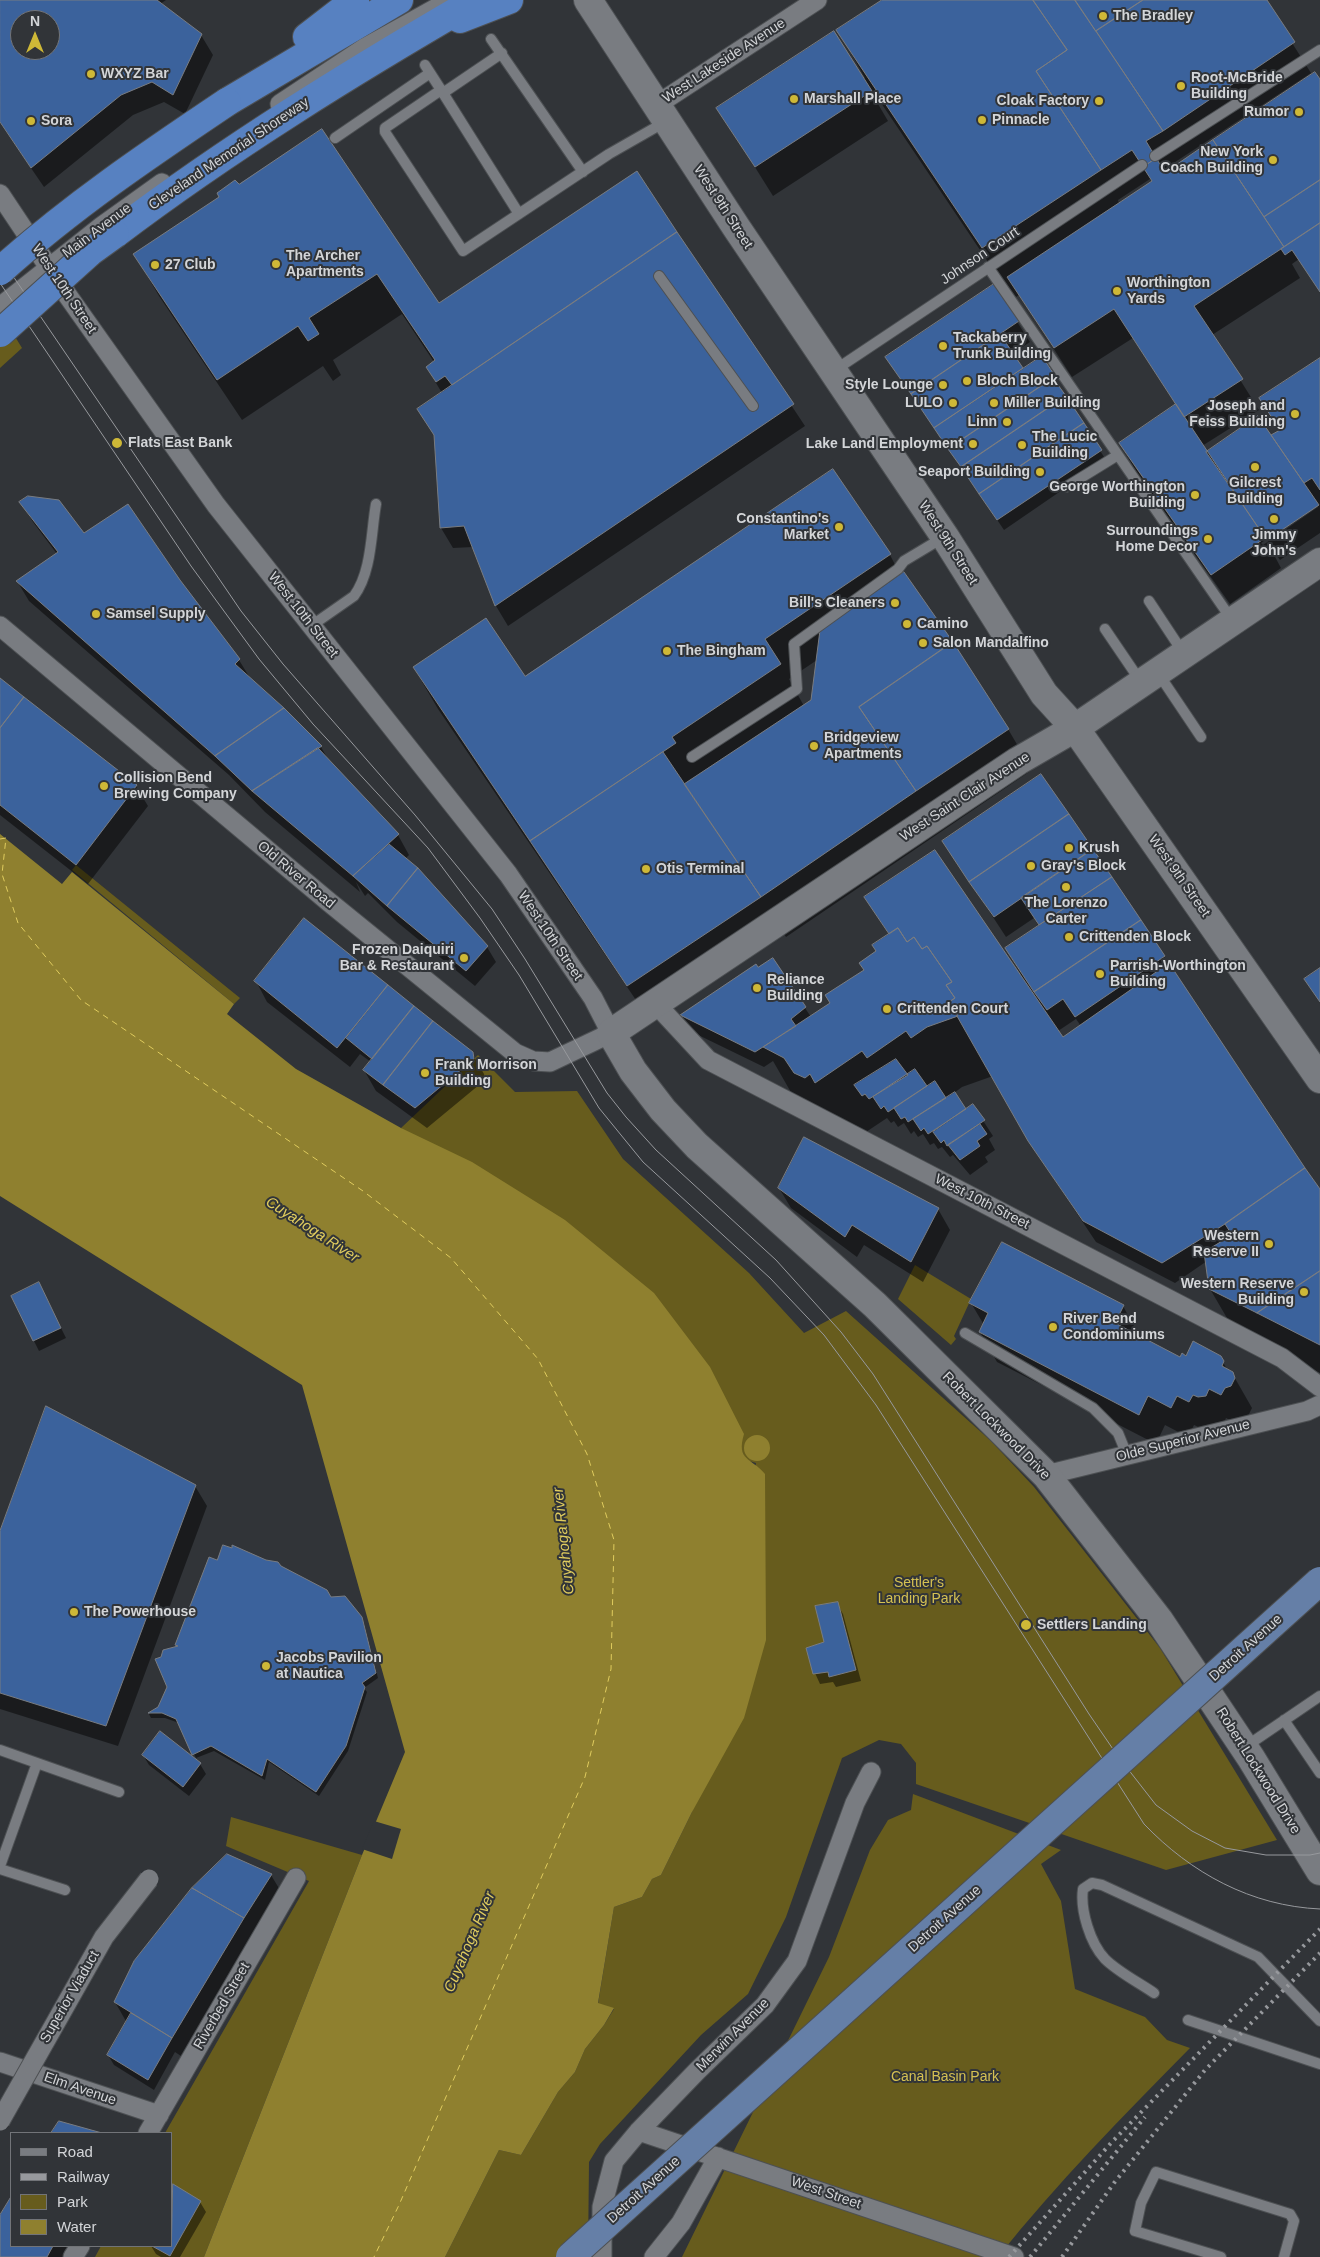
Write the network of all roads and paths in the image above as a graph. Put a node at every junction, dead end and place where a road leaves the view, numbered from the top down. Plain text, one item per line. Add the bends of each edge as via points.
1 (355, 0) edge
2 (399, 0) edge
3 (411, 0) edge
4 (450, 0) edge
5 (476, 0) edge
6 (509, 0) edge
7 (588, 0) edge
8 (818, 0) edge
9 (412, 37) junction
10 (491, 39) dead end
11 (1320, 50) edge
12 (502, 53) junction
13 (442, 91) junction
14 (227, 102) junction
15 (661, 114) junction
16 (335, 138) dead end
17 (1155, 156) dead end
18 (1142, 165) dead end
19 (583, 172) junction
20 (0, 194) edge
21 (519, 214) junction
22 (33, 244) junction
23 (0, 256) edge
24 (988, 267) junction
25 (49, 268) junction
26 (0, 271) edge
27 (659, 276) dead end
28 (0, 306) edge
29 (0, 333) edge
30 (833, 371) junction
31 (753, 406) dead end
32 (1118, 455) junction
33 (1066, 487) dead end
34 (376, 504) dead end
35 (945, 537) junction
36 (1320, 562) edge
37 (1149, 601) dead end
38 (1232, 621) junction
39 (0, 626) edge
40 (312, 626) junction
41 (1105, 629) dead end
42 (1184, 655) junction
43 (1150, 677) junction
44 (1075, 728) junction
45 (1201, 737) dead end
46 (692, 757) dead end
47 (655, 1003) junction
48 (611, 1033) junction
49 (1316, 1064) edge
50 (965, 1333) dead end
51 (1320, 1386) edge
52 (1320, 1405) edge
53 (1127, 1455) junction
54 (1046, 1474) junction
55 (1320, 1581) edge
56 (1320, 1696) edge
57 (1284, 1720) junction
58 (1244, 1748) junction
59 (0, 1750) edge
60 (37, 1763) junction
61 (871, 1772) dead end
62 (1320, 1773) edge
63 (119, 1792) dead end
64 (0, 1868) edge
65 (1320, 1870) edge
66 (296, 1878) dead end
67 (149, 1879) dead end
68 (64, 1890) dead end
69 (1154, 1993) dead end
70 (1188, 2020) dead end
71 (1320, 2021) edge
72 (0, 2062) edge
73 (1320, 2064) edge
74 (159, 2116) junction
75 (0, 2121) edge
76 (639, 2131) junction
77 (149, 2132) edge
78 (718, 2157) junction
79 (570, 2257) edge
80 (602, 2257) edge
81 (654, 2257) edge
82 (1014, 2257) edge
83 (1221, 2257) edge
84 (1284, 2257) edge

1 - 14 highway
2 - 14 highway
3 - 22 street, Main Avenue via 346,37
4 - 25 street, Main Avenue via 329,71 141,198
5 - 9 highway, Cleveland Memorial Shoreway
6 - 9 highway
7 - 15 street, West 9th Street
8 - 15 street, West Lakeside Avenue
9 - 29 highway, Cleveland Memorial Shoreway, bridge via 346,76 159,202 90,252
10 - 12 lane
11 - 17 lane
12 - 13 lane
12 - 19 lane
13 - 16 lane via 428,69
13 - 21 lane
13 - 21 lane via 385,128 385,132 463,252
14 - 26 highway, bridge via 110,181
15 - 19 lane
15 - 30 street, West 9th Street
18 - 24 lane, Johnson Court
19 - 21 lane
20 - 22 street, West 10th Street
22 - 23 street, Main Avenue
22 - 25 street, West 10th Street
24 - 30 lane, Johnson Court
24 - 32 lane
25 - 28 street, Main Avenue
25 - 40 street, West 10th Street via 188,467
27 - 31 lane
30 - 35 street, West 9th Street
32 - 33 lane
32 - 38 lane
34 - 40 lane via 367,562 358,591
35 - 44 street, West 9th Street via 1044,694
35 - 46 lane via 904,561 898,569 794,644 796,689
36 - 38 street, West Saint Clair Avenue
37 - 42 lane
38 - 42 street, West Saint Clair Avenue
39 - 48 street, Old River Road via 515,1053 533,1061 550,1062
40 - 48 street, West 10th Street via 508,874 593,998
41 - 43 lane
42 - 43 street, West Saint Clair Avenue
43 - 44 street, West Saint Clair Avenue
43 - 45 lane
44 - 47 street, West Saint Clair Avenue via 1018,761
44 - 49 street, West 9th Street
47 - 48 street, West Saint Clair Avenue
47 - 51 street, West 10th Street via 708,1060 1282,1358
48 - 54 street, Robert Lockwood Drive via 633,1071 697,1146 875,1305
50 - 53 lane via 1093,1408 1118,1433
52 - 53 street, Olde Superior Avenue via 1307,1411
53 - 54 street, Olde Superior Avenue
54 - 58 street, Robert Lockwood Drive via 1159,1620
55 - 79 main road, Detroit Avenue, bridge
56 - 57 lane
57 - 58 lane
57 - 62 lane
58 - 65 street, Robert Lockwood Drive
59 - 60 lane
60 - 63 lane
60 - 64 lane
61 - 76 street, Merwin Avenue via 855,1803 797,1961 765,2005
64 - 68 lane
66 - 74 street, Riverbed Street
67 - 75 street, Superior Viaduct, bridge via 104,1936
69 - 71 lane via 1105,1959 1091,1936 1081,1902 1083,1889 1092,1883 1258,1957
70 - 73 lane
72 - 74 street, Elm Avenue
74 - 77 street, Riverbed Street
76 - 78 street, West Street
76 - 80 street, Merwin Avenue via 614,2161 602,2207
78 - 81 street via 681,2223
78 - 82 street, West Street
83 - 84 lane via 1135,2231 1141,2203 1156,2172 1290,2214 1294,2221

